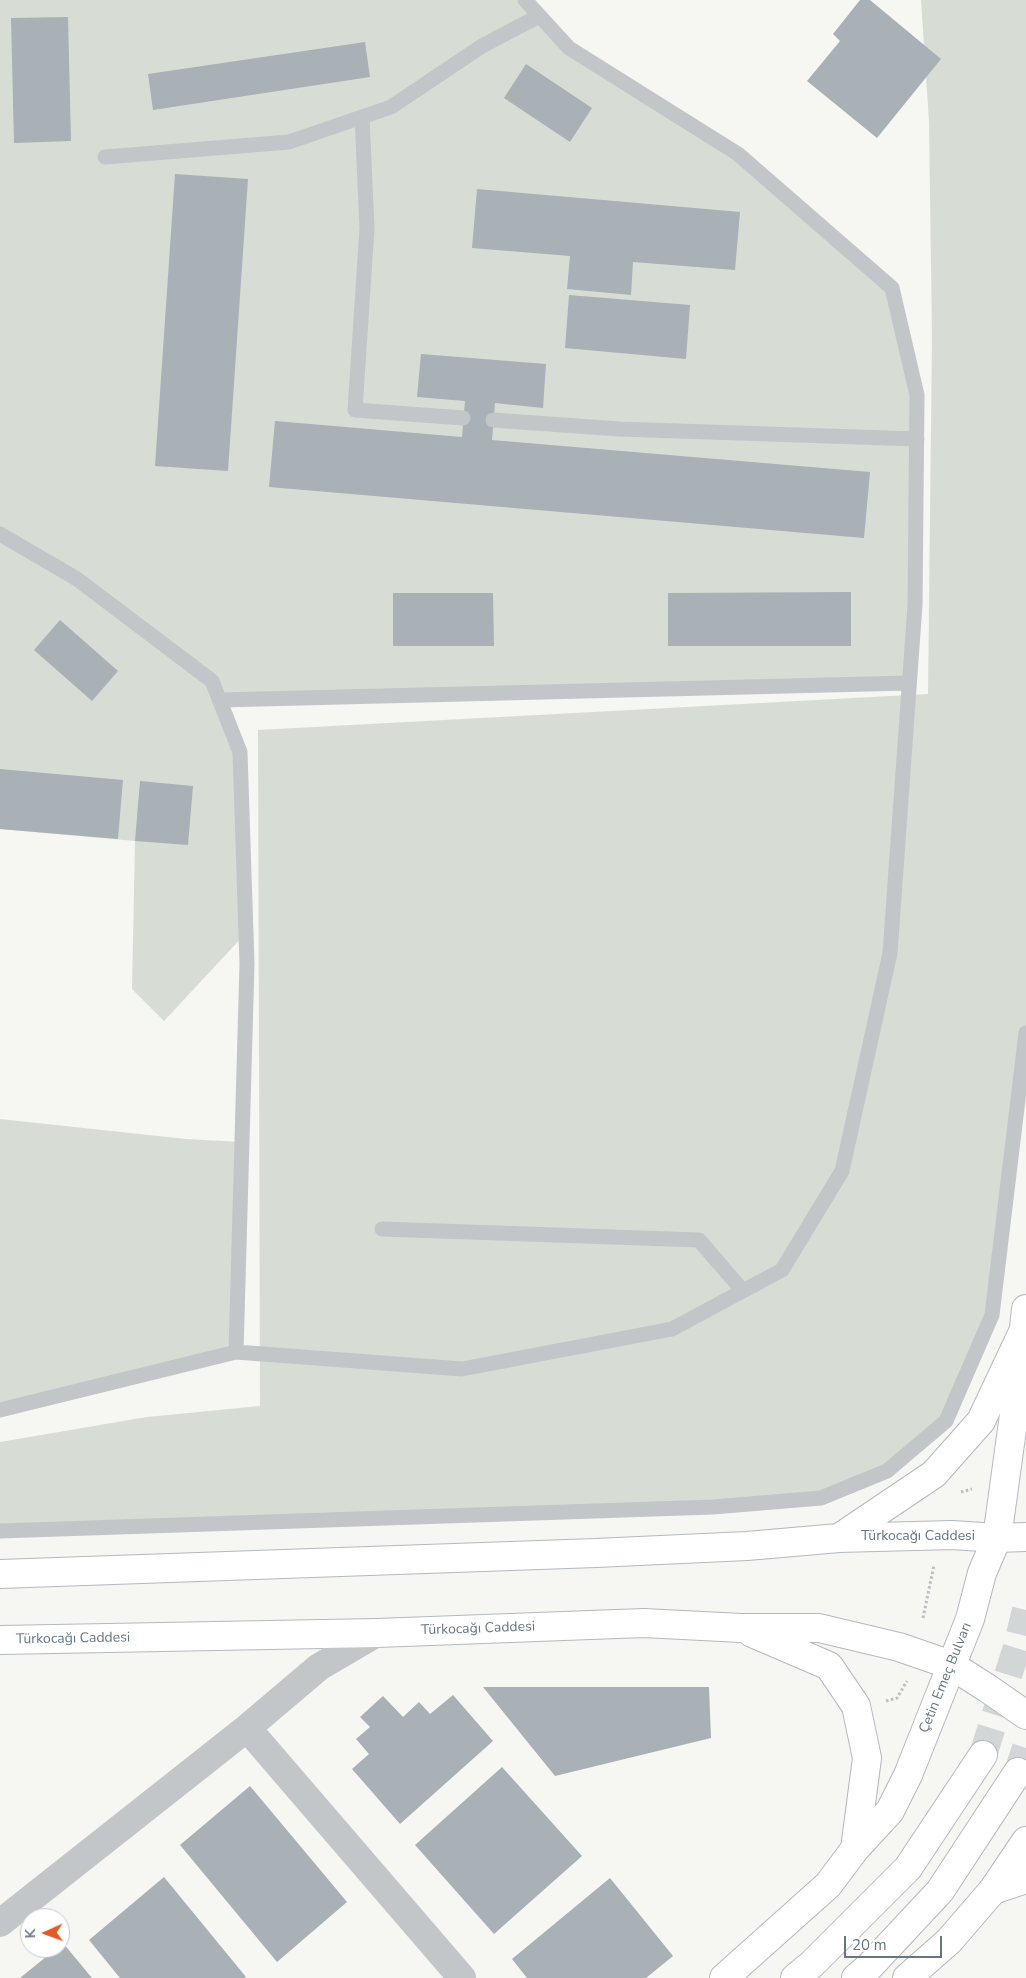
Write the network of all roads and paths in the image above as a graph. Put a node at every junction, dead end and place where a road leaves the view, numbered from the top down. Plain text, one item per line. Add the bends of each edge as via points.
1 (525, 0) edge
2 (539, 16) junction
3 (362, 117) junction
4 (105, 157) dead end
5 (463, 418) dead end
6 (493, 420) dead end
7 (917, 439) junction
8 (0, 534) edge
9 (909, 683) junction
10 (220, 700) junction
11 (1026, 1033) edge
12 (382, 1229) dead end
13 (743, 1291) junction
14 (1025, 1319) edge
15 (236, 1352) junction
16 (1022, 1401) edge
17 (0, 1410) edge
18 (0, 1531) edge
19 (1026, 1537) edge
20 (839, 1538) junction
21 (997, 1538) junction
22 (935, 1560) dead end
23 (0, 1574) edge
24 (923, 1618) dead end
25 (741, 1628) junction
26 (377, 1633) junction
27 (0, 1640) edge
28 (951, 1666) junction
29 (910, 1676) dead end
30 (882, 1702) dead end
31 (1026, 1715) edge
32 (247, 1728) junction
33 (983, 1755) tunnel mouth
34 (1018, 1772) tunnel mouth
35 (1026, 1841) edge
36 (855, 1849) junction
37 (1026, 1879) edge
38 (993, 1890) junction
39 (0, 1923) edge
40 (462, 1978) edge
41 (724, 1978) edge
42 (795, 1978) edge
43 (856, 1978) edge
44 (907, 1978) edge

1 - 2 lane
2 - 3 lane via 482,46 391,107
2 - 7 lane via 569,48 738,154 892,288 917,395
3 - 4 lane via 289,142
3 - 5 lane via 367,228 355,410
6 - 7 lane via 619,429
7 - 9 lane via 915,605
8 - 10 lane via 78,579 212,681
9 - 10 lane
9 - 13 lane via 890,952 842,1171 782,1270
10 - 15 lane via 240,752 247,964
11 - 18 lane via 992,1315 946,1421 887,1471 821,1498 713,1507
12 - 13 lane via 699,1240
13 - 15 lane via 672,1329 462,1369
14 - 16 main road, Çetin Emeç Bulvarı
14 - 20 main road, Türkocağı Caddesi via 981,1421 934,1474
15 - 17 lane
16 - 21 main road, Çetin Emeç Bulvarı
19 - 21 main road, Türkocağı Caddesi
20 - 21 main road, Türkocağı Caddesi via 952,1534
20 - 23 main road, Türkocağı Caddesi via 643,1551
21 - 28 main road, Çetin Emeç Bulvarı
22 - 24 path
25 - 26 main road, Türkocağı Caddesi via 644,1623
25 - 28 main road, Türkocağı Caddesi via 819,1628 899,1647
25 - 36 main road via 829,1666 856,1706 867,1758
26 - 27 main road, Türkocağı Caddesi
26 - 32 street via 319,1667
28 - 31 main road, Türkocağı Caddesi
28 - 36 main road, Çetin Emeç Bulvarı via 908,1775 890,1811
29 - 30 path via 897,1698
32 - 39 street
32 - 40 street
33 - 42 main road via 908,1868
34 - 43 main road via 940,1892
35 - 38 main road
36 - 41 main road, Çetin Emeç Bulvarı via 828,1885
37 - 38 main road
38 - 44 main road via 950,1942

